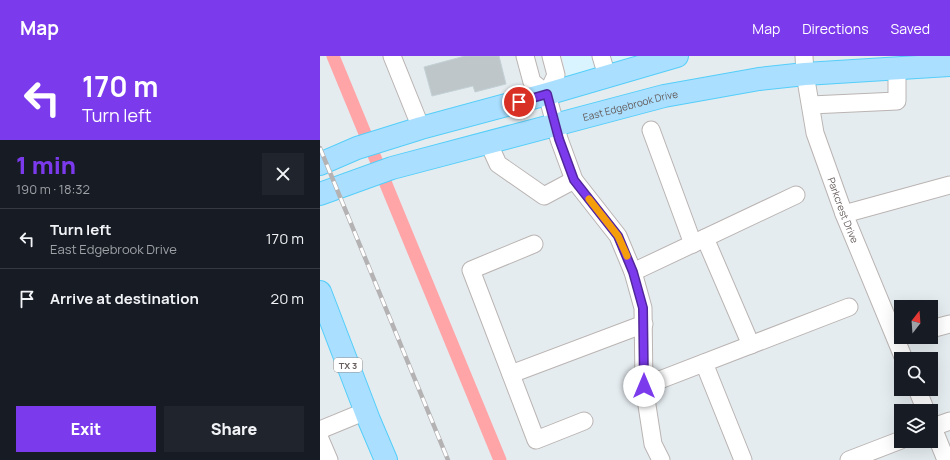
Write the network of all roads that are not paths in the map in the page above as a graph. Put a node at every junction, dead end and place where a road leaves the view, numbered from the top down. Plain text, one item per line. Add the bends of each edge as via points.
1 (392, 56) edge
2 (525, 56) edge
3 (553, 56) edge
4 (668, 57) edge
5 (805, 65) edge
6 (950, 65) edge
7 (604, 66) edge
8 (897, 69) junction
9 (547, 94) junction
10 (811, 105) junction
11 (555, 125) junction
12 (421, 128) junction
13 (651, 130) dead end
14 (488, 142) junction
15 (320, 164) edge
16 (574, 180) junction
17 (950, 185) edge
18 (320, 194) edge
19 (796, 195) dead end
20 (844, 214) junction
21 (699, 241) junction
22 (534, 244) dead end
23 (633, 272) junction
24 (320, 292) edge
25 (849, 307) dead end
26 (325, 321) edge
27 (644, 324) junction
28 (950, 324) edge
29 (938, 327) edge
30 (894, 328) edge
31 (751, 345) junction
32 (704, 363) junction
33 (511, 374) junction
34 (644, 386) junction
35 (366, 410) junction
36 (584, 421) dead end
37 (950, 421) edge
38 (938, 424) edge
39 (320, 430) edge
40 (320, 439) edge
41 (938, 440) edge
42 (894, 443) edge
43 (329, 460) edge
44 (386, 460) edge
45 (660, 460) edge
46 (743, 460) edge
47 (849, 460) edge
48 (946, 460) edge

1 - 12 street
2 - 9 street via 532,82
3 - 9 street via 556,75
4 - 7 main road
5 - 8 main road, East Edgebrook Drive
5 - 10 street, Parkcrest Drive
5 - 11 main road, East Edgebrook Drive via 759,79 664,96
6 - 8 main road, East Edgebrook Drive
7 - 9 main road
8 - 10 street via 897,101
9 - 11 street
9 - 12 main road
10 - 20 street, Parkcrest Drive via 815,133
11 - 14 main road, East Edgebrook Drive
11 - 16 street
12 - 15 main road via 357,148
13 - 21 street
14 - 16 street via 498,164 544,196
14 - 18 main road, East Edgebrook Drive via 392,168
16 - 23 street via 618,236
17 - 20 street
19 - 21 street
20 - 30 street, Parkcrest Drive
21 - 23 street
21 - 31 street
22 - 33 street via 471,270
23 - 27 street via 643,308
24 - 26 main road, TX 3
25 - 31 street
26 - 35 main road, TX 3
27 - 33 street
27 - 34 street
28 - 29 street
31 - 32 street
32 - 34 street
32 - 46 street
33 - 36 street via 536,440
34 - 45 street via 653,444
35 - 39 street
35 - 44 main road, TX 3
37 - 38 street
40 - 43 street
41 - 48 street
42 - 47 street

